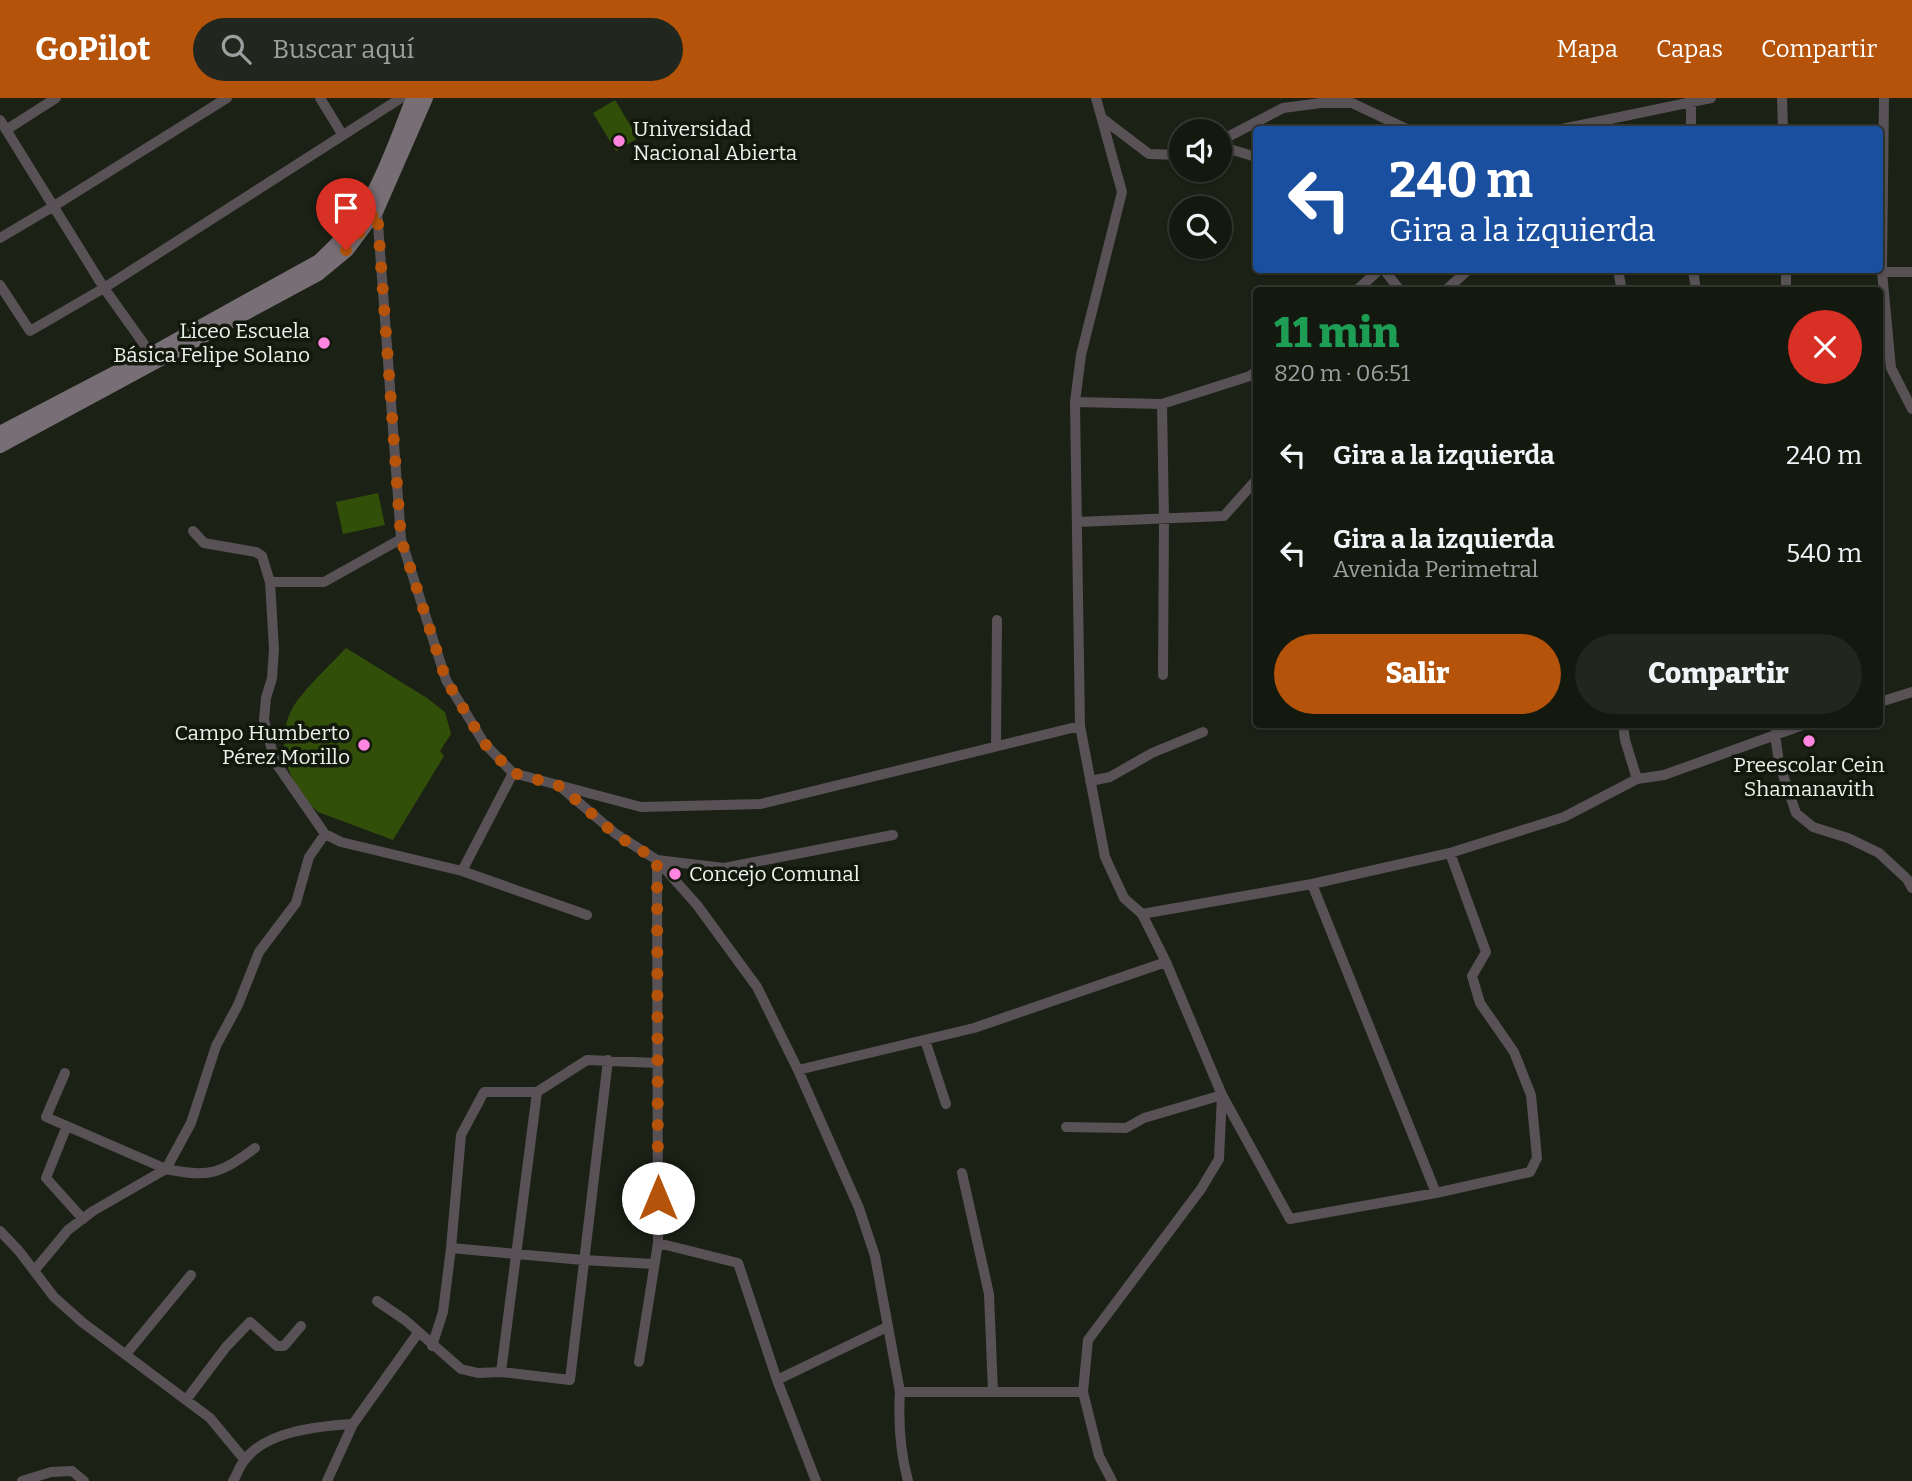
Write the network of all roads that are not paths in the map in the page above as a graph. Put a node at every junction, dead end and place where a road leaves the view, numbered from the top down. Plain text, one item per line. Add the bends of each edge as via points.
1 (55, 98) edge
2 (227, 98) edge
3 (320, 98) edge
4 (401, 98) edge
5 (413, 98) edge
6 (426, 98) edge
7 (1096, 98) edge
8 (1711, 98) edge
9 (1782, 98) edge
10 (1884, 98) edge
11 (1691, 103) junction
12 (1102, 118) junction
13 (0, 120) edge
14 (1591, 125) edge
15 (1401, 126) edge
16 (1691, 126) edge
17 (1783, 126) edge
18 (6, 130) junction
19 (342, 134) junction
20 (1232, 137) edge
21 (1232, 148) edge
22 (1169, 155) edge
23 (1253, 155) edge
24 (1883, 185) edge
25 (54, 206) junction
26 (377, 210) junction
27 (0, 237) edge
28 (1883, 272) edge
29 (1912, 272) edge
30 (1376, 273) edge
31 (1386, 273) edge
32 (1465, 273) edge
33 (1619, 273) edge
34 (1882, 273) edge
35 (0, 285) edge
36 (1621, 286) dead end
37 (1360, 287) edge
38 (1398, 287) edge
39 (1449, 287) edge
40 (104, 288) junction
41 (151, 354) junction
42 (1253, 374) edge
43 (1912, 381) edge
44 (1899, 383) junction
45 (1075, 402) junction
46 (1162, 404) junction
47 (1912, 409) edge
48 (0, 433) edge
49 (0, 446) edge
50 (1253, 483) edge
51 (1164, 519) junction
52 (1077, 522) junction
53 (193, 531) dead end
54 (401, 539) junction
55 (270, 582) junction
56 (997, 620) dead end
57 (1163, 675) dead end
58 (1912, 692) edge
59 (1883, 701) edge
60 (1080, 726) junction
61 (1624, 728) edge
62 (1794, 728) edge
63 (1203, 732) dead end
64 (1775, 734) junction
65 (996, 745) junction
66 (513, 773) junction
67 (1637, 779) junction
68 (1090, 781) junction
69 (560, 786) junction
70 (325, 834) junction
71 (893, 835) dead end
72 (1450, 853) junction
73 (657, 860) junction
74 (462, 871) junction
75 (1312, 884) junction
76 (1912, 888) edge
77 (1142, 914) junction
78 (587, 915) dead end
79 (1166, 962) junction
80 (925, 1040) junction
81 (608, 1060) junction
82 (657, 1063) junction
83 (798, 1070) junction
84 (65, 1073) dead end
85 (537, 1092) junction
86 (1222, 1095) junction
87 (946, 1104) dead end
88 (1066, 1127) dead end
89 (66, 1128) junction
90 (255, 1148) dead end
91 (166, 1169) junction
92 (961, 1172) dead end
93 (1436, 1193) junction
94 (83, 1219) junction
95 (0, 1231) edge
96 (658, 1243) junction
97 (452, 1248) junction
98 (516, 1254) junction
99 (583, 1260) junction
100 (654, 1264) junction
101 (34, 1271) junction
102 (191, 1275) dead end
103 (376, 1301) dead end
104 (301, 1326) dead end
105 (887, 1327) junction
106 (418, 1333) junction
107 (432, 1346) junction
108 (126, 1354) junction
109 (639, 1362) dead end
110 (500, 1372) junction
111 (777, 1380) junction
112 (900, 1392) junction
113 (993, 1392) junction
114 (1083, 1392) junction
115 (186, 1400) junction
116 (353, 1424) junction
117 (244, 1460) junction
118 (22, 1481) edge
119 (84, 1481) edge
120 (233, 1481) edge
121 (327, 1481) edge
122 (816, 1481) edge
123 (908, 1481) edge
124 (1112, 1481) edge

1 - 18 street
2 - 25 street
3 - 19 street
4 - 19 street
5 - 41 main road via 375,193 341,242 319,261
6 - 26 main road
7 - 12 street
8 - 11 street
9 - 17 street
10 - 24 street
11 - 14 street
11 - 16 street
12 - 22 street via 1149,154
12 - 45 street via 1122,192 1081,355
13 - 18 street
15 - 20 street via 1352,103 1321,103 1283,108
18 - 25 street
19 - 40 street
21 - 23 street
25 - 27 street
25 - 40 street
26 - 49 main road via 346,250 318,274
26 - 54 street
28 - 29 street
30 - 37 street
31 - 38 street
32 - 39 street
33 - 36 street
34 - 44 street via 1891,368
35 - 40 street via 30,331
40 - 41 street
41 - 48 main road
42 - 46 street
43 - 44 street
44 - 47 street
45 - 46 street
45 - 52 street
46 - 51 street
50 - 51 street via 1224,516
51 - 52 street
51 - 57 street
52 - 60 street
53 - 55 street via 204,543 256,552 262,556
54 - 55 street via 324,582
54 - 66 street via 446,680 484,743
55 - 70 street via 274,649 264,720 275,762
56 - 65 street
58 - 59 street
60 - 65 street
60 - 68 street
61 - 67 street
62 - 64 street
63 - 68 street via 1110,777
64 - 67 street via 1664,775
64 - 76 street via 1779,763 1796,813 1813,827 1879,853
65 - 69 street via 761,804 641,807
66 - 69 street
66 - 74 street
67 - 72 street via 1564,817
68 - 77 street via 1105,857 1124,898
69 - 73 street via 616,835
70 - 74 street via 341,842
70 - 91 street via 309,857 296,903 259,952 216,1046 191,1123
71 - 73 street via 724,868
72 - 75 street
72 - 93 street via 1486,952 1472,976 1480,1003 1514,1052 1531,1096 1537,1158 1530,1172
73 - 82 street
73 - 83 street via 697,905 757,987
74 - 78 street
75 - 77 street
75 - 93 street
77 - 79 street
79 - 80 street via 974,1028
79 - 86 street
80 - 83 street
80 - 87 street
81 - 82 street
81 - 85 street via 587,1060
81 - 99 street
82 - 96 street
83 - 105 street via 859,1208 875,1256
84 - 89 street via 46,1118
85 - 97 street via 484,1092 461,1135
85 - 98 street
86 - 88 street via 1144,1118 1126,1128
86 - 93 street via 1290,1219
86 - 114 street via 1219,1159 1088,1340
89 - 91 street
89 - 94 street via 46,1178
90 - 91 street via 216,1172 190,1174
91 - 94 street
92 - 113 street via 989,1294
94 - 101 street
95 - 101 street
96 - 100 street
96 - 111 street via 738,1262
97 - 98 street
97 - 107 street via 443,1312
98 - 99 street
98 - 110 street
99 - 100 street
99 - 110 street via 570,1380
100 - 109 street
101 - 108 street via 54,1297
102 - 108 street
103 - 106 street
104 - 115 street via 284,1346 277,1346 250,1322
105 - 111 street
105 - 112 street
106 - 107 street
106 - 116 street
107 - 110 street via 461,1369
108 - 115 street
111 - 122 street
112 - 113 street
112 - 123 street via 900,1451
113 - 114 street
114 - 124 street via 1099,1457
115 - 117 street via 210,1419
116 - 117 street via 286,1433
116 - 121 street
117 - 120 street
118 - 119 street via 72,1471

